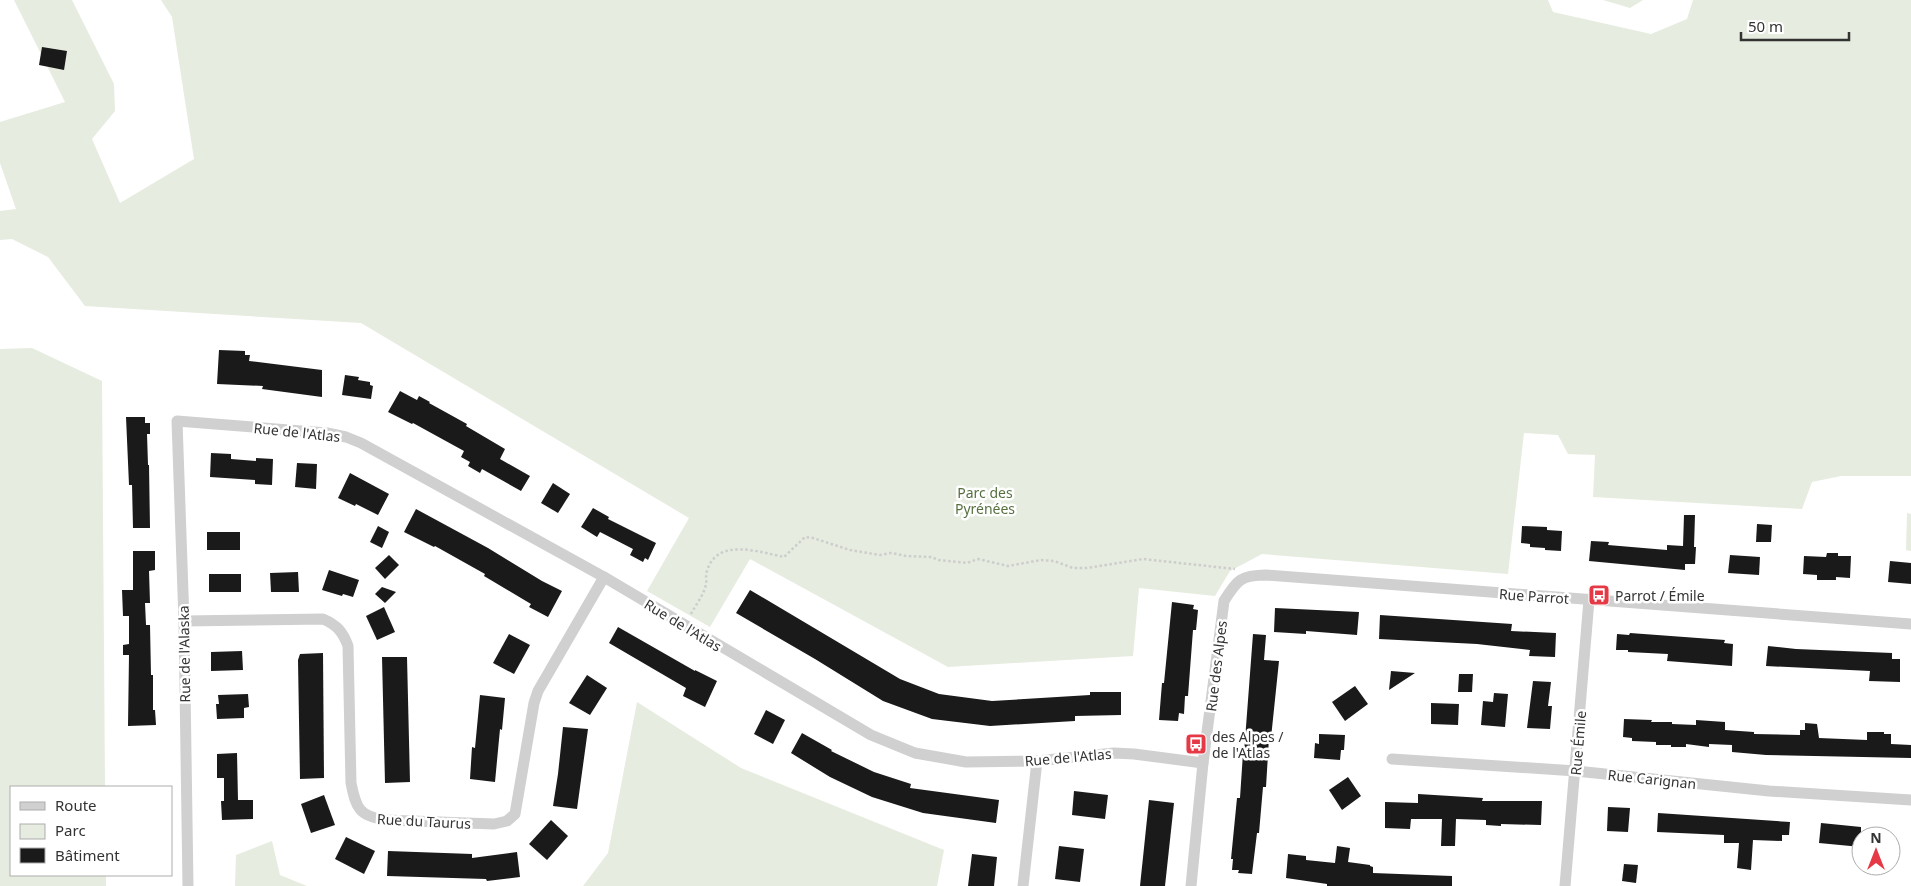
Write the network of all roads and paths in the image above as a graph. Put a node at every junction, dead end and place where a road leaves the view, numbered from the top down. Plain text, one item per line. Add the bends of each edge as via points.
1 (177, 421) joint
2 (1247, 575) junction
3 (604, 577) junction
4 (1589, 600) junction
5 (184, 621) junction
6 (1911, 624) edge
7 (684, 626) junction
8 (1392, 759) dead end
9 (1037, 761) junction
10 (1203, 763) junction
11 (1576, 771) junction
12 (1911, 800) edge
13 (188, 886) edge
14 (1023, 886) edge
15 (1191, 886) edge
16 (1565, 886) edge

1 - 3 street, Rue de l'Atlas via 346,437
1 - 5 street, Rue de l'Alaska
2 - 4 street, Rue Parrot
2 - 7 path via 1238,569 1143,559 1087,568 1040,560 1008,566 978,560 967,563 891,553 880,555 804,538 784,557 738,548 720,554 710,563 704,591
2 - 10 street, Rue des Alpes via 1233,586 1224,601
3 - 5 street, Rue du Taurus via 538,691 515,814 507,821 494,824 385,820 370,818 359,809 351,783 348,646 340,628 332,622 323,619
3 - 7 street, Rue de l'Atlas
4 - 6 street, Rue Parrot
4 - 11 street, Rue Émile
5 - 13 street, Rue de l'Alaska
7 - 9 street, Rue de l'Atlas via 893,745 966,762
8 - 11 street, Rue Carignan
9 - 10 street, Rue de l'Atlas via 1114,753
9 - 14 street
10 - 15 street, Rue des Alpes
11 - 12 street, Rue Carignan via 1769,791
11 - 16 street, Rue Émile

